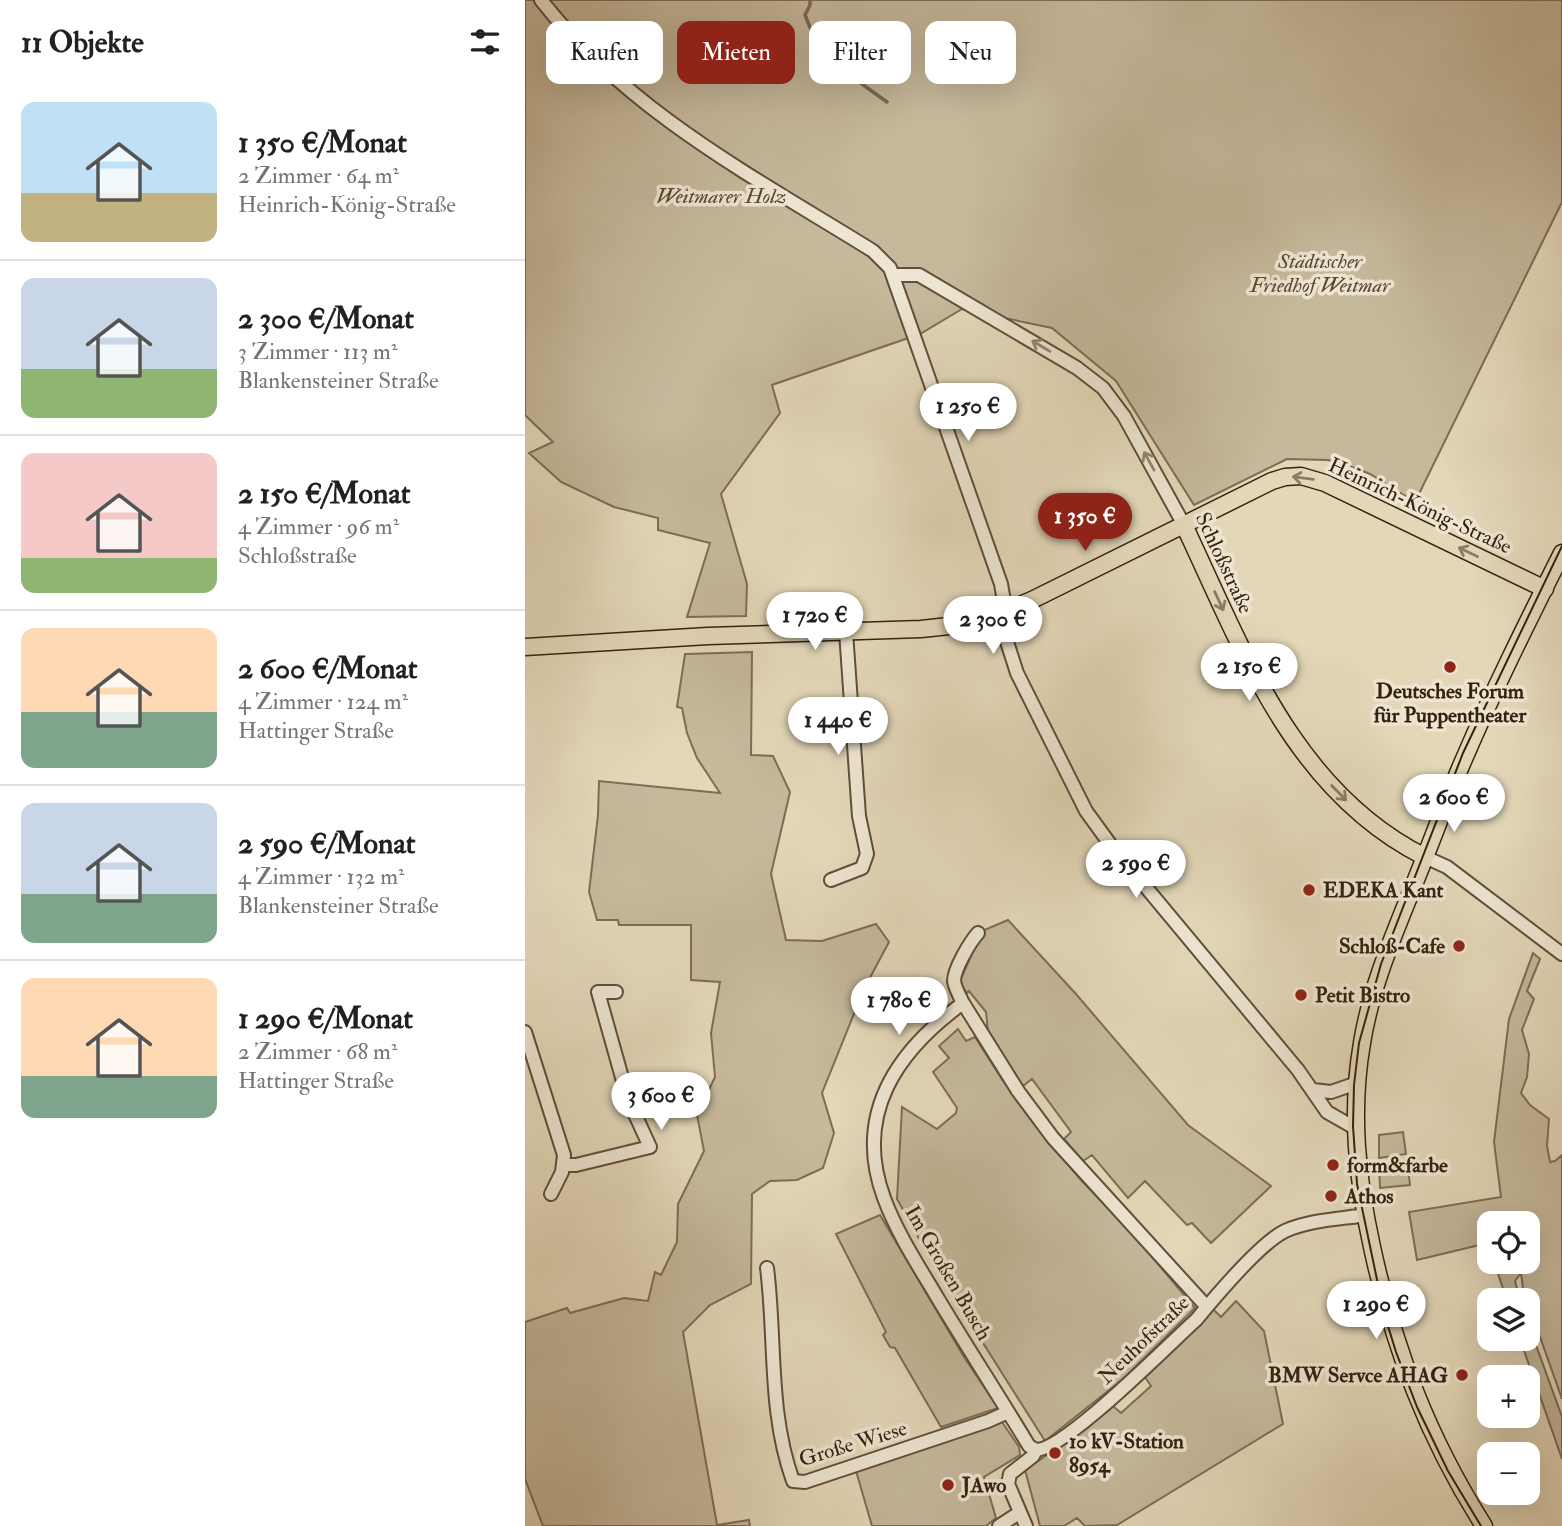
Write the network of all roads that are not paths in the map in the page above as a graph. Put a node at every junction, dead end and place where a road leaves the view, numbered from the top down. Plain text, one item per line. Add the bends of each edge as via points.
1 (541, 0) edge
2 (894, 275) junction
3 (1184, 525) junction
4 (1562, 553) edge
5 (1545, 589) junction
6 (1002, 615) junction
7 (846, 632) junction
8 (525, 648) edge
9 (1425, 856) junction
10 (831, 880) dead end
11 (978, 933) dead end
12 (1562, 954) edge
13 (616, 992) dead end
14 (963, 1003) junction
15 (525, 1032) edge
16 (1357, 1083) junction
17 (1313, 1090) junction
18 (1355, 1128) junction
19 (564, 1165) junction
20 (551, 1194) dead end
21 (1366, 1215) junction
22 (767, 1268) dead end
23 (1206, 1306) junction
24 (1008, 1412) junction
25 (1036, 1450) junction
26 (1019, 1513) junction
27 (999, 1526) edge
28 (1025, 1526) edge
29 (1484, 1526) edge

1 - 2 street via 598,63 648,106 722,159 873,251
3 -> 2 street, Schloßstraße via 1103,388 919,275
2 - 6 street via 1001,584
5 -> 3 main road, Heinrich-König-Straße via 1313,478 1272,481
3 - 6 main road, Heinrich-König-Straße
3 -> 9 main road, Schloßstraße via 1245,657 1296,744 1344,799
4 - 5 main road
5 - 9 main road via 1464,758
6 - 7 main road, Heinrich-König-Straße via 963,626
6 - 17 street via 1017,673 1093,822
7 - 8 main road, Heinrich-König-Straße
7 - 10 street via 859,816 867,854 862,868
9 - 12 street, Schloßstraße via 1447,866
9 - 16 main road via 1372,998
11 - 14 street via 955,977
13 - 19 street via 598,992 628,1099 650,1147
14 - 23 street via 1053,1138
14 - 24 street, Im Großen Busch via 920,1039 895,1070 879,1109 875,1156 884,1196 905,1242
15 - 19 street
16 - 17 street via 1331,1092
16 - 18 main road
17 - 18 street via 1327,1112
18 - 21 main road
19 - 20 street
21 - 23 street, Neuhofstraße via 1285,1232 1271,1240
21 - 29 main road via 1401,1358 1437,1442
22 - 24 street, Große Wiese via 776,1400 793,1481 805,1482
23 - 25 street, Neuhofstraße via 1108,1402 1059,1440
24 - 25 street, Im Großen Busch
25 - 26 street, Neuhofstraße via 1008,1478
26 - 27 street
26 - 28 street

